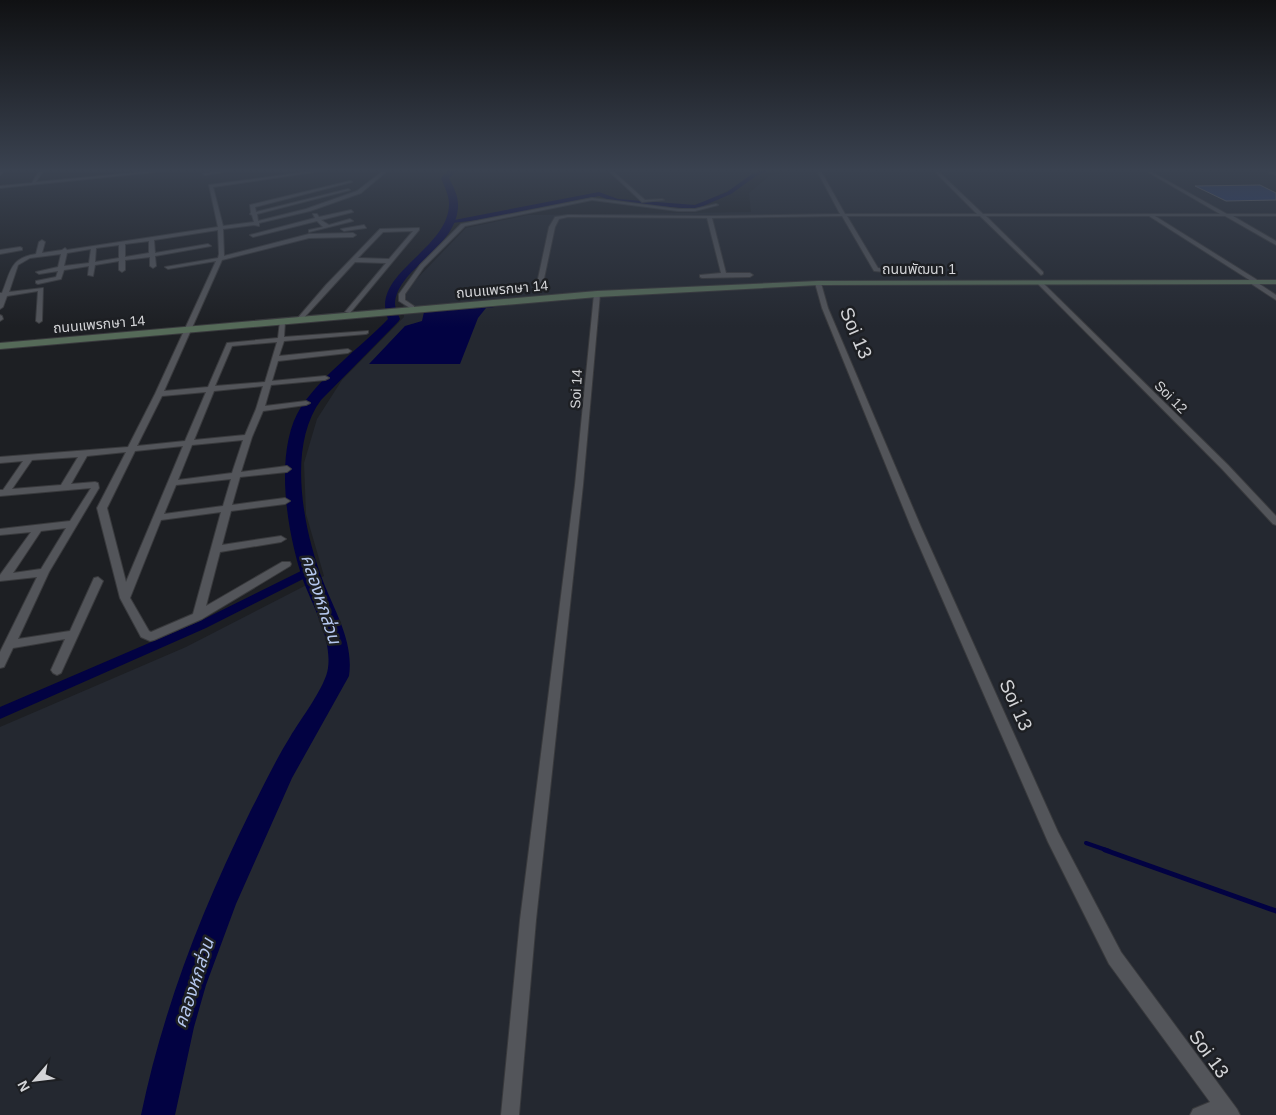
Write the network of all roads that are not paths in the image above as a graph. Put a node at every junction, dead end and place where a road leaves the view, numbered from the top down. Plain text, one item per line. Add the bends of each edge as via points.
1 (219, 223) edge
2 (260, 223) edge
3 (302, 223) edge
4 (322, 223) edge
5 (343, 223) edge
6 (473, 223) edge
7 (554, 223) edge
8 (711, 223) edge
9 (847, 223) edge
10 (988, 223) edge
11 (1158, 223) edge
12 (1162, 223) edge
13 (1241, 223) edge
14 (256, 224) joint
15 (328, 227) junction
16 (364, 227) dead end
17 (221, 230) junction
18 (1168, 231) junction
19 (1176, 231) junction
20 (183, 232) junction
21 (253, 235) dead end
22 (353, 235) dead end
23 (309, 236) junction
24 (151, 238) junction
25 (42, 242) dead end
26 (122, 242) junction
27 (264, 242) dead end
28 (1276, 243) edge
29 (1188, 244) junction
30 (1196, 244) junction
31 (94, 246) junction
32 (208, 246) dead end
33 (70, 248) junction
34 (20, 250) dead end
35 (182, 250) junction
36 (0, 252) edge
37 (39, 255) junction
38 (152, 255) junction
39 (220, 259) junction
40 (122, 260) junction
41 (352, 260) junction
42 (183, 261) dead end
43 (390, 261) junction
44 (92, 264) junction
45 (153, 266) dead end
46 (168, 267) dead end
47 (61, 269) junction
48 (122, 270) dead end
49 (886, 270) dead end
50 (39, 272) dead end
51 (1041, 273) dead end
52 (91, 275) dead end
53 (724, 275) junction
54 (750, 275) dead end
55 (702, 276) dead end
56 (11, 278) junction
57 (0, 279) edge
58 (38, 282) dead end
59 (1252, 282) junction
60 (1276, 282) edge
61 (818, 283) junction
62 (1040, 283) junction
63 (539, 288) dead end
64 (2, 294) edge
65 (597, 294) junction
66 (563, 297) joint
67 (1276, 298) edge
68 (0, 307) edge
69 (408, 309) junction
70 (348, 312) junction
71 (376, 312) junction
72 (299, 318) junction
73 (39, 321) dead end
74 (282, 322) junction
75 (191, 327) junction
76 (366, 332) dead end
77 (281, 339) junction
78 (2, 342) edge
79 (348, 351) dead end
80 (275, 359) junction
81 (325, 378) dead end
82 (268, 383) junction
83 (212, 389) junction
84 (160, 394) junction
85 (306, 404) dead end
86 (260, 409) junction
87 (248, 437) junction
88 (189, 444) junction
89 (132, 449) junction
90 (84, 454) junction
91 (29, 459) junction
92 (0, 460) edge
93 (287, 469) dead end
94 (236, 475) junction
95 (173, 483) junction
96 (64, 488) junction
97 (3, 493) edge
98 (285, 501) dead end
99 (227, 509) junction
100 (158, 518) junction
101 (1276, 522) edge
102 (74, 524) junction
103 (39, 527) junction
104 (1, 533) edge
105 (280, 539) dead end
106 (216, 549) junction
107 (286, 564) dead end
108 (44, 572) junction
109 (2, 578) edge
110 (98, 580) dead end
111 (125, 598) junction
112 (198, 616) junction
113 (74, 634) junction
114 (10, 644) junction
115 (0, 664) edge
116 (57, 670) dead end
117 (1227, 1110) edge
118 (510, 1115) edge
119 (1200, 1115) edge

1 - 17 street
2 - 14 street
3 - 21 street
4 - 15 street
5 - 15 street
6 - 69 street via 463,225 422,266 402,294 402,301
7 - 63 street
8 - 53 street
9 - 49 street via 873,270
10 - 51 street
11 - 18 street
12 - 19 street
13 - 28 street
14 - 17 street
15 - 27 street
16 - 23 street
17 - 20 street
17 - 39 street via 223,251
18 - 19 street
18 - 29 street
19 - 30 street
20 - 24 street via 157,234
20 - 35 street
22 - 23 street
23 - 39 street
24 - 26 street via 130,238
24 - 38 street
25 - 37 street
26 - 31 street via 101,242
26 - 40 street
29 - 30 street
29 - 59 street
30 - 59 street
31 - 33 street
31 - 44 street
32 - 35 street
33 - 37 street
33 - 47 street
34 - 36 street
35 - 38 street
35 - 42 street
37 - 56 street via 16,264
38 - 40 street
38 - 45 street
39 - 46 street
39 - 75 street
40 - 44 street
40 - 48 street
41 - 43 street
41 - 43 street via 383,229 417,229
41 - 72 street
43 - 70 street
44 - 47 street
44 - 52 street
47 - 50 street
47 - 58 street via 59,278
53 - 54 street
53 - 55 street
56 - 57 street
56 - 64 street
59 - 60 main road, ถนนพัฒนา 1
59 - 62 main road, ถนนพัฒนา 1
59 - 67 street
61 - 62 main road, ถนนพัฒนา 1
61 - 65 main road, ถนนพัฒนา 1
61 - 117 street, Soi 13 via 916,527 1053,837 1114,958
62 - 101 street, Soi 12
64 - 68 street
64 - 73 street via 41,289
65 - 66 main road, ถนนพัฒนา 1
65 - 118 street, Soi 14 via 579,485 528,920
66 - 69 main road, ถนนแพรกษา 14
69 - 71 main road, ถนนแพรกษา 14
70 - 71 main road, ถนนแพรกษา 14
70 - 72 main road, ถนนแพรกษา 14
71 - 72 main road, ถนนแพรกษา 14
72 - 74 main road, ถนนแพรกษา 14
72 - 75 main road, ถนนแพรกษา 14
74 - 75 main road, ถนนแพรกษา 14
74 - 77 street
75 - 78 main road, ถนนแพรกษา 14
75 - 84 street
76 - 77 street
77 - 80 street
77 - 83 street via 229,344
79 - 80 street
80 - 82 street
81 - 82 street
82 - 83 street
82 - 86 street
83 - 84 street
83 - 88 street
84 - 89 street
85 - 86 street
86 - 87 street
87 - 88 street
87 - 94 street
88 - 89 street
88 - 95 street
89 - 90 street
89 - 111 street via 102,508
90 - 91 street
90 - 96 street
91 - 92 street
91 - 97 street
93 - 94 street
94 - 95 street
94 - 99 street
95 - 100 street
96 - 97 street
96 - 102 street via 94,485 95,488
98 - 99 street
99 - 100 street
99 - 106 street
100 - 111 street
102 - 103 street
102 - 108 street
103 - 104 street
103 - 109 street
105 - 106 street
106 - 112 street
107 - 112 street
108 - 109 street
108 - 114 street
110 - 113 street
111 - 112 street via 145,634 150,637
113 - 114 street
113 - 116 street
114 - 115 street
117 - 119 street

